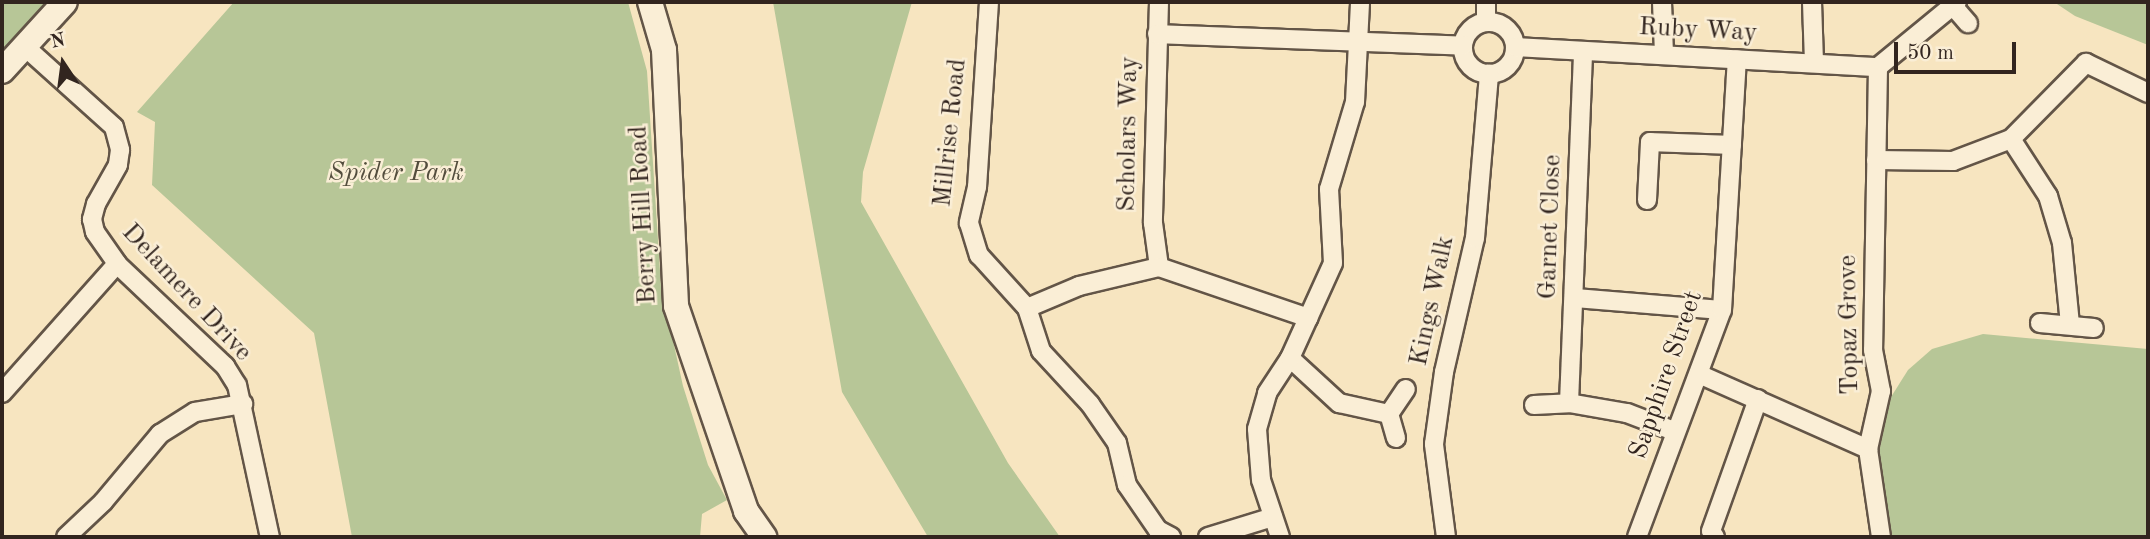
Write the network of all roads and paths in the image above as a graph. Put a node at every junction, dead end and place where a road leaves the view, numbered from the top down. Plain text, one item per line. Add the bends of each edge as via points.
1 (65, 2) edge
2 (650, 2) edge
3 (989, 2) edge
4 (1159, 2) edge
5 (1360, 2) edge
6 (1486, 2) edge
7 (1662, 2) edge
8 (1812, 2) edge
9 (1955, 4) edge
10 (1486, 22) junction
11 (1968, 23) dead end
12 (1157, 34) junction
13 (1359, 42) junction
14 (23, 45) junction
15 (1462, 46) junction
16 (1516, 47) junction
17 (1583, 53) junction
18 (1664, 55) junction
19 (1737, 59) junction
20 (1814, 63) junction
21 (1878, 67) junction
22 (2, 71) edge
23 (1489, 74) junction
24 (2148, 93) edge
25 (2011, 139) junction
26 (1732, 145) junction
27 (1876, 160) junction
28 (1647, 200) dead end
29 (117, 264) junction
30 (1159, 267) junction
31 (1575, 298) junction
32 (1027, 308) junction
33 (1722, 310) junction
34 (1309, 318) junction
35 (2040, 323) dead end
36 (2070, 326) junction
37 (2094, 328) dead end
38 (1290, 358) junction
39 (1701, 374) junction
40 (1406, 389) dead end
41 (2, 393) edge
42 (1758, 399) junction
43 (1569, 403) junction
44 (243, 404) junction
45 (1534, 405) dead end
46 (1388, 414) junction
47 (1674, 431) junction
48 (1396, 438) dead end
49 (1868, 449) junction
50 (1273, 517) junction
51 (66, 537) edge
52 (270, 537) edge
53 (764, 537) edge
54 (1171, 537) edge
55 (1208, 537) edge
56 (1280, 537) edge
57 (1446, 537) edge
58 (1637, 537) edge
59 (1714, 537) edge
60 (1881, 537) edge

1 - 14 street
2 - 53 street, Berry Hill Road via 664,50 676,306 746,511
3 - 32 street, Millrise Road via 977,187 969,223 979,255
4 - 12 street, Scholars Way
5 - 13 street
6 - 10 street
7 - 18 street
8 - 20 street
9 - 11 street
9 - 21 street
10 - 15 street via 1470,30
10 - 16 street via 1509,31
12 - 13 street
12 - 30 street, Scholars Way via 1153,223
13 - 15 street
13 - 34 street via 1355,102 1329,189 1333,263
14 - 22 street
14 - 29 street, Delamere Drive via 114,127 120,150 118,165 92,219 106,252
15 - 23 street via 1473,69
16 - 17 street, Ruby Way
16 - 23 street via 1505,69
17 - 18 street, Ruby Way
17 - 31 street, Garnet Close
18 - 19 street, Ruby Way
19 - 20 street, Ruby Way
19 - 26 street, Sapphire Street
20 - 21 street, Ruby Way
21 - 27 street, Topaz Grove
23 - 57 street, Kings Walk via 1475,238 1444,372 1434,444
24 - 25 street via 2086,63
25 - 27 street via 1953,161
25 - 36 street via 2048,195 2063,243
26 - 28 street via 1650,142
26 - 33 street, Sapphire Street
27 - 49 street, Topaz Grove via 1873,350 1881,391
29 - 41 street
29 - 44 street, Delamere Drive via 225,366
30 - 32 street via 1079,286
30 - 34 street
31 - 33 street
31 - 43 street, Garnet Close
32 - 54 street, Millrise Road via 1041,351 1090,404 1117,443 1127,485 1157,530
33 - 39 street, Sapphire Street
34 - 38 street
35 - 36 street
36 - 37 street
38 - 46 street via 1339,403
38 - 50 street via 1268,393 1257,429 1256,453
39 - 42 street
39 - 47 street, Sapphire Street
40 - 46 street
42 - 49 street
42 - 59 street via 1711,531
43 - 45 street
43 - 47 street via 1627,413
44 - 51 street via 195,412 160,433 96,510
44 - 52 street, Delamere Drive
46 - 48 street
47 - 58 street, Sapphire Street
49 - 60 street, Topaz Grove
50 - 55 street
50 - 56 street

